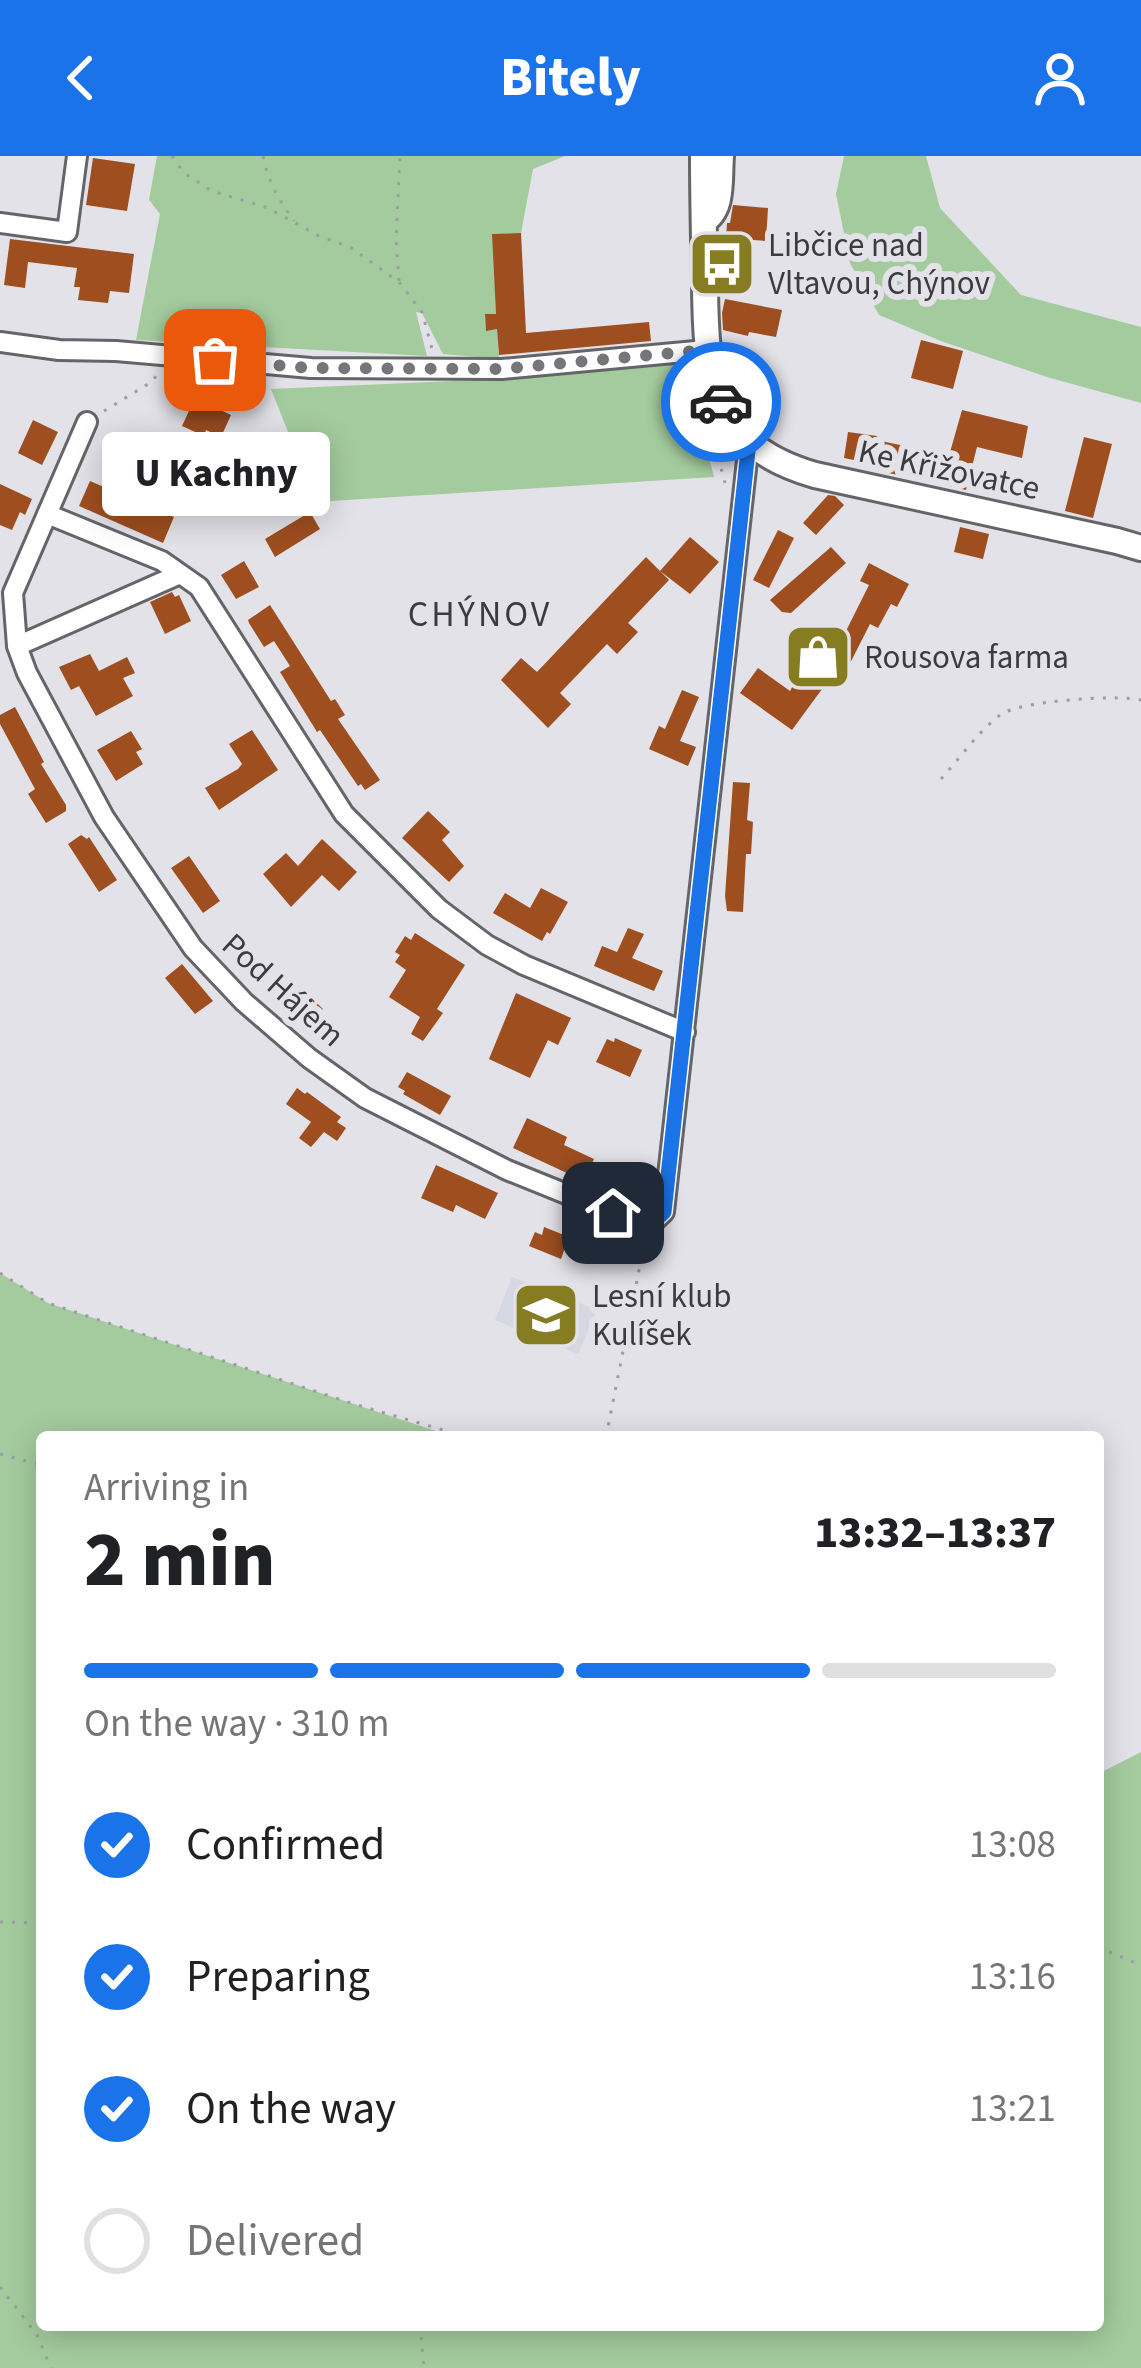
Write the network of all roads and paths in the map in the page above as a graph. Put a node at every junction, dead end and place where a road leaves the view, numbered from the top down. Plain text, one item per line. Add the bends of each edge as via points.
1 (76, 156) edge
2 (172, 156) edge
3 (263, 156) edge
4 (400, 156) edge
5 (703, 156) edge
6 (724, 156) edge
7 (0, 223) edge
8 (295, 223) junction
9 (704, 224) junction
10 (399, 282) junction
11 (5, 345) edge
12 (706, 350) junction
13 (167, 356) junction
14 (438, 369) junction
15 (87, 422) joint
16 (749, 442) junction
17 (47, 514) junction
18 (1141, 548) edge
19 (180, 574) junction
20 (17, 646) junction
21 (1141, 700) edge
22 (941, 778) dead end
23 (686, 1032) junction
24 (648, 1227) junction
25 (0, 1273) edge
26 (446, 1431) edge
27 (606, 1431) edge
28 (0, 1454) edge
29 (36, 1463) edge
30 (0, 1922) edge
31 (36, 1923) edge
32 (1104, 1950) edge
33 (1141, 1965) edge
34 (0, 2287) edge
35 (421, 2331) edge
36 (51, 2368) edge
37 (424, 2368) edge

1 - 7 street via 67,232
2 - 8 path via 212,191
3 - 8 path
4 - 10 path
5 - 9 street
6 - 9 street via 719,209
8 - 10 path via 350,247
9 - 12 street
10 - 14 path via 422,312
11 - 13 street
12 - 14 street
12 - 16 street via 724,409
13 - 14 street
13 - 15 path via 153,381
15 - 17 street, Pod Hájem
16 - 18 street, Ke Křižovatce via 815,475
16 - 23 street
17 - 19 street
17 - 20 street, Pod Hájem via 13,593
19 - 20 street
19 - 23 street via 199,587 344,814 439,909 524,965
20 - 24 street, Pod Hájem via 104,817 193,948 244,1002 365,1099 507,1171
21 - 22 path via 1074,699 1003,712
23 - 24 street via 664,1212
24 - 27 path
25 - 26 path via 48,1303
28 - 29 path
30 - 31 path
32 - 33 path
34 - 36 path
35 - 37 path

